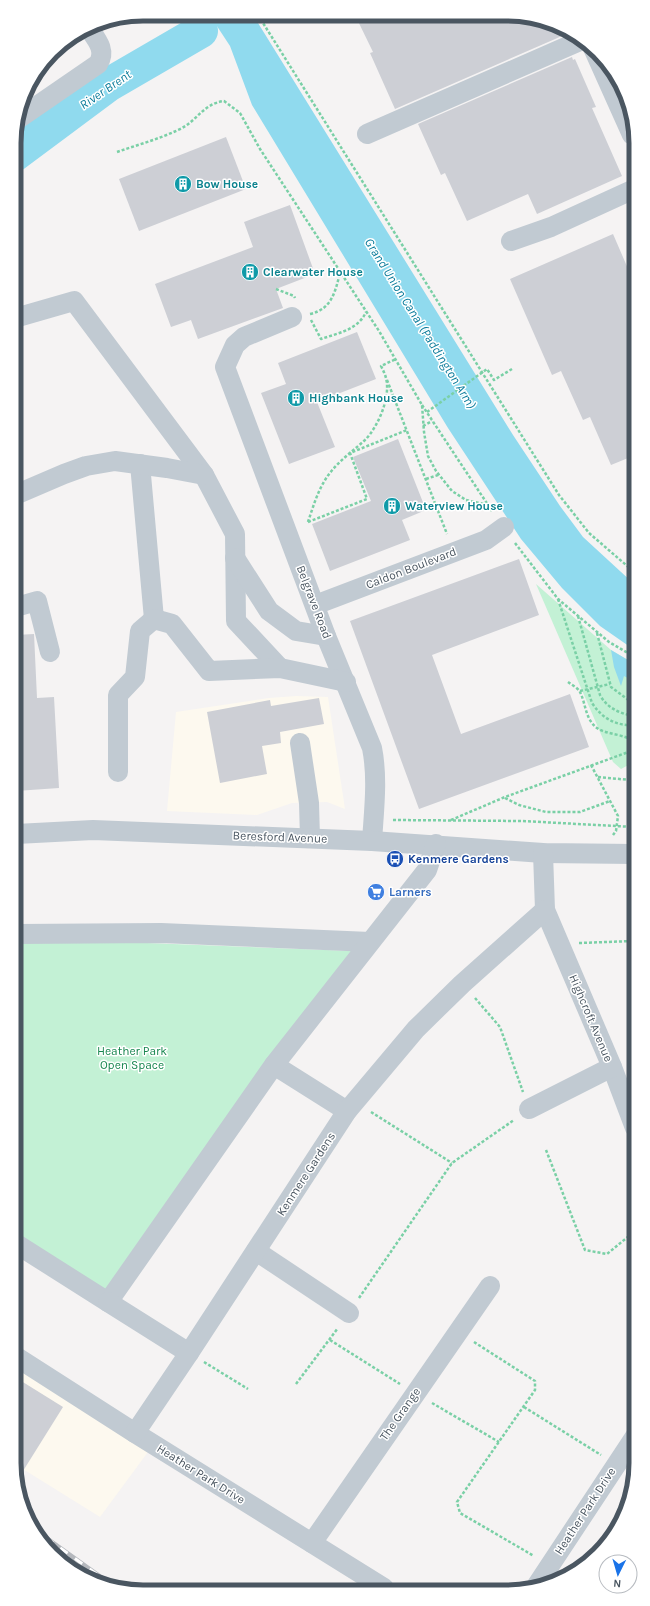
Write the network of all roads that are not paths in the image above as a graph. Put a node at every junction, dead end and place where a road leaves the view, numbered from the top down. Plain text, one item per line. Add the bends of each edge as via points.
1 (91, 32) edge
2 (576, 43) edge
3 (601, 66) edge
4 (24, 115) edge
5 (628, 125) edge
6 (367, 134) dead end
7 (629, 191) edge
8 (511, 241) dead end
9 (295, 310) road end
10 (21, 316) edge
11 (140, 464) junction
12 (204, 475) junction
13 (21, 492) edge
14 (504, 527) dead end
15 (235, 558) junction
16 (315, 605) junction
17 (21, 606) edge
18 (154, 619) junction
19 (326, 636) junction
20 (50, 652) dead end
21 (280, 668) junction
22 (346, 682) junction
23 (300, 743) dead end
24 (118, 772) dead end
25 (21, 834) edge
26 (310, 838) junction
27 (372, 841) junction
28 (436, 844) junction
29 (543, 852) junction
30 (629, 854) edge
31 (545, 910) junction
32 (21, 934) edge
33 (370, 942) junction
34 (274, 1065) junction
35 (612, 1067) junction
36 (350, 1106) junction
37 (529, 1109) road end
38 (629, 1112) edge
39 (21, 1246) edge
40 (256, 1251) junction
41 (490, 1286) dead end
42 (108, 1302) junction
43 (348, 1313) road end
44 (189, 1353) junction
45 (21, 1360) edge
46 (135, 1433) junction
47 (629, 1445) edge
48 (312, 1543) junction
49 (540, 1581) edge
50 (379, 1585) edge

1 - 4 street via 102,51 102,58 98,64
2 - 6 street
3 - 5 street
7 - 8 street via 550,227
9 - 16 street, Belgrave Road via 244,338 236,346 225,367
10 - 12 street via 74,301
11 - 12 street
11 - 13 street via 115,461 86,466
11 - 18 street
12 - 15 street via 235,534
14 - 16 street, Caldon Boulevard via 486,540
15 - 19 street via 269,611 296,631
15 - 21 street via 236,621
16 - 19 street, Belgrave Road
17 - 20 street via 37,601
18 - 21 street via 172,624 209,671
18 - 24 street via 140,631 135,677 118,695
19 - 22 street, Belgrave Road
21 - 22 street
22 - 27 street, Belgrave Road via 372,748 375,763
23 - 26 street via 310,803
25 - 26 street, Beresford Avenue via 93,830
26 - 27 street, Beresford Avenue
27 - 28 street, Beresford Avenue
28 - 29 street, Beresford Avenue
28 - 33 street via 427,870
29 - 30 street, Beresford Avenue
29 - 31 street
31 - 35 street, Highcroft Avenue
31 - 36 street, Kenmere Gardens via 416,1029
32 - 33 street via 161,933
33 - 34 street
34 - 36 street
34 - 42 street
35 - 37 street
35 - 38 street, Highcroft Avenue
36 - 40 street, Kenmere Gardens
39 - 42 street
40 - 43 street
40 - 44 street, Kenmere Gardens
41 - 48 street, The Grange
42 - 44 street
44 - 46 street, Kenmere Gardens
45 - 46 street, Heather Park Drive
46 - 48 street, Heather Park Drive
47 - 49 street, Heather Park Drive
48 - 50 street, Heather Park Drive

